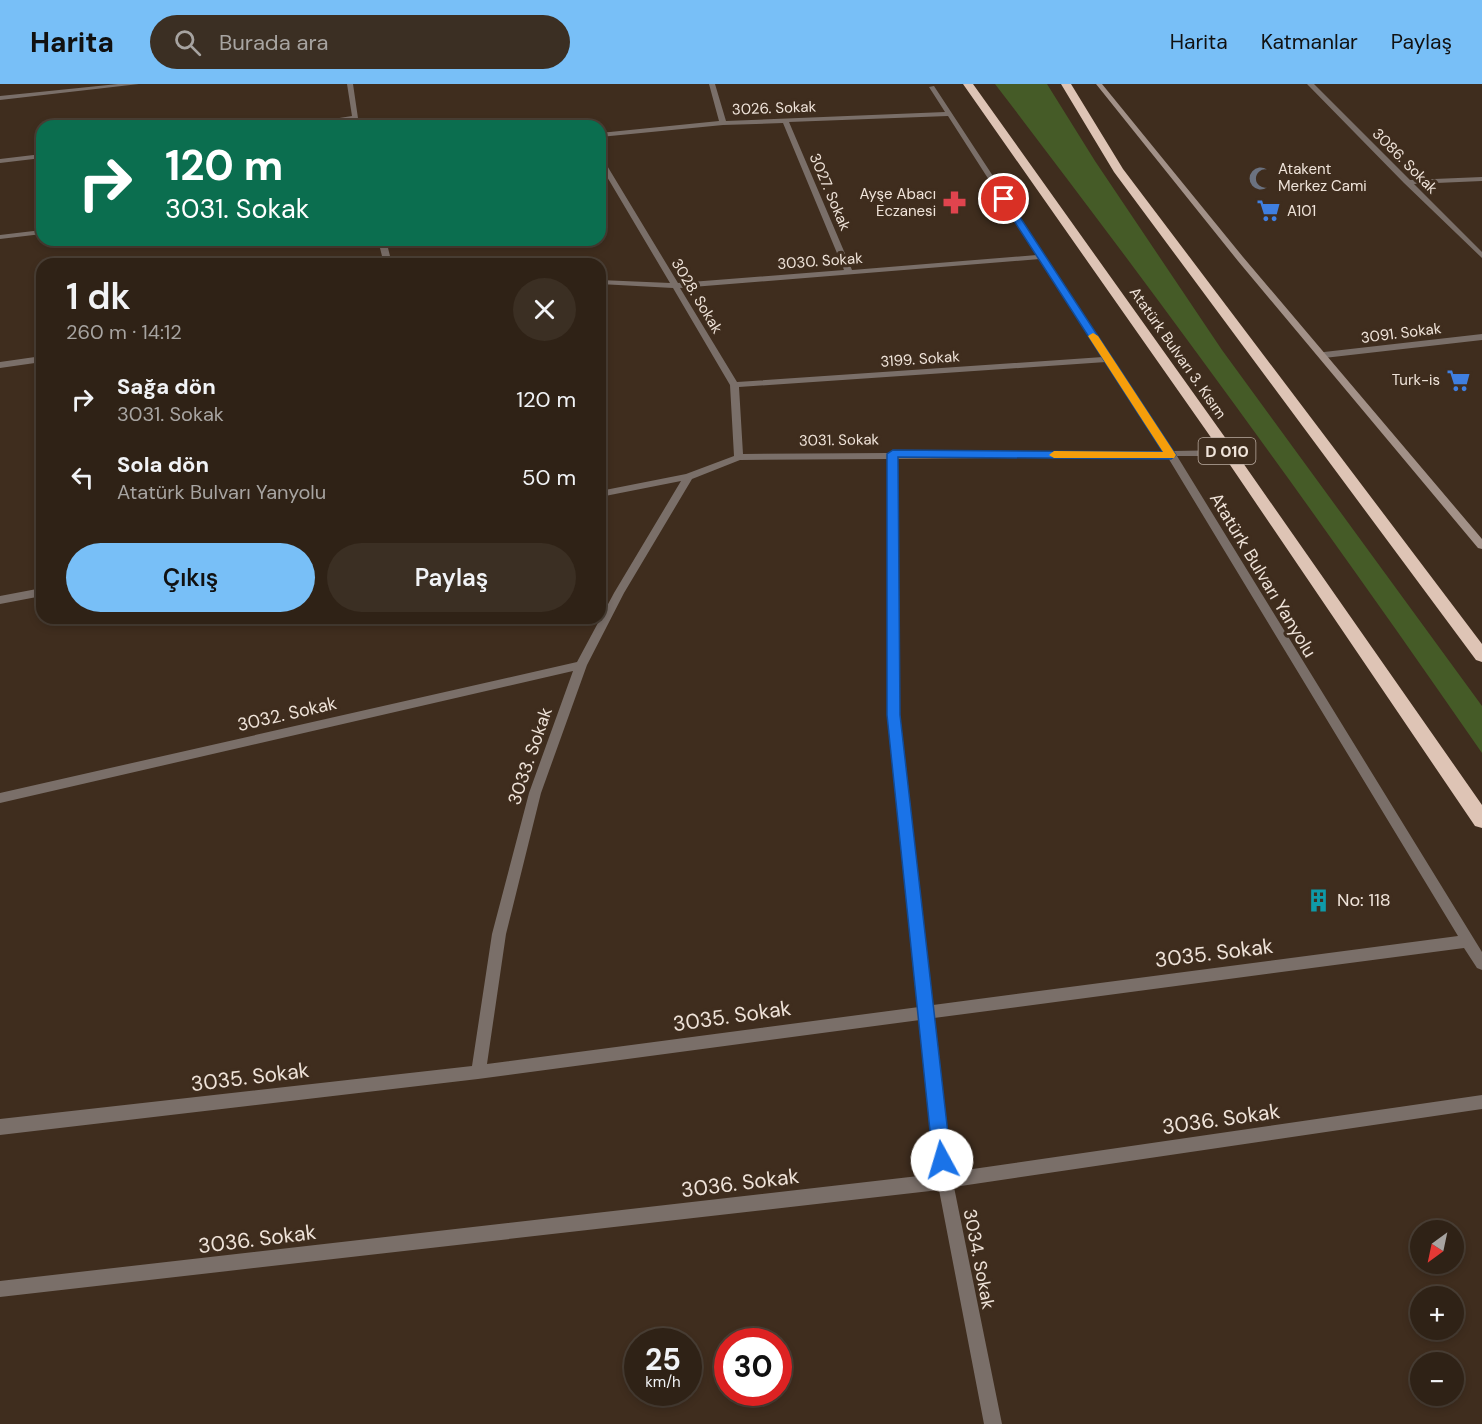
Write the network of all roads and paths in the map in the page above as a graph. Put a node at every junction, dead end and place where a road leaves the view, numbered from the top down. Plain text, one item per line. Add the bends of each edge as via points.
1 (136, 84) edge
2 (350, 84) edge
3 (712, 84) edge
4 (968, 84) edge
5 (1065, 84) edge
6 (1099, 84) edge
7 (1310, 84) edge
8 (932, 87) dead end
9 (0, 98) edge
10 (949, 114) junction
11 (357, 120) edge
12 (786, 122) junction
13 (723, 123) junction
14 (606, 134) edge
15 (36, 157) edge
16 (0, 161) edge
17 (606, 169) edge
18 (1482, 179) edge
19 (1406, 182) junction
20 (36, 233) edge
21 (0, 237) edge
22 (1482, 256) edge
23 (1042, 257) junction
24 (849, 272) junction
25 (606, 282) edge
26 (675, 286) junction
27 (1482, 337) edge
28 (1324, 356) junction
29 (1108, 359) junction
30 (36, 360) edge
31 (0, 365) edge
32 (734, 385) junction
33 (1229, 453) junction
34 (893, 454) junction
35 (1171, 455) junction
36 (739, 457) junction
37 (688, 477) junction
38 (606, 493) edge
39 (1482, 546) edge
40 (36, 593) edge
41 (0, 600) edge
42 (606, 617) edge
43 (602, 624) edge
44 (1482, 656) edge
45 (581, 665) junction
46 (0, 798) edge
47 (1482, 820) edge
48 (1468, 941) junction
49 (1482, 963) edge
50 (925, 1011) junction
51 (478, 1072) junction
52 (1482, 1102) edge
53 (0, 1127) edge
54 (945, 1181) junction
55 (0, 1289) edge
56 (993, 1424) edge

1 - 9 street
2 - 11 street
3 - 13 street
4 - 33 highway, Atatürk Bulvarı 3. Kısım / D 010
5 - 44 highway via 1118,170
6 - 28 main road via 1176,183
7 - 19 street, 3086. Sokak
8 - 10 street, Atatürk Bulvarı Yanyolu
10 - 12 street, 3026. Sokak
10 - 23 street, Atatürk Bulvarı Yanyolu
12 - 13 street, 3026. Sokak
12 - 24 street, 3027. Sokak
13 - 14 street, 3026. Sokak
15 - 16 street
17 - 26 street, 3028. Sokak
18 - 19 street
19 - 22 street, 3086. Sokak
20 - 21 street
23 - 24 street, 3030. Sokak
23 - 29 street, Atatürk Bulvarı Yanyolu
24 - 26 street, 3030. Sokak
25 - 26 street, 3030. Sokak
26 - 32 street, 3028. Sokak
27 - 28 street, 3091. Sokak
28 - 39 main road
29 - 32 street, 3199. Sokak
29 - 35 street, Atatürk Bulvarı Yanyolu
30 - 31 street
32 - 36 street, 3028. Sokak
33 - 35 street, 3031. Sokak
33 - 47 highway, Atatürk Bulvarı 3. Kısım / D 010
34 - 35 street, 3031. Sokak
34 - 36 street, 3031. Sokak
34 - 50 street, 3034. Sokak via 894,715
35 - 48 street, Atatürk Bulvarı Yanyolu
36 - 37 street, 3031. Sokak
37 - 38 street, 3031. Sokak
37 - 42 street, 3033. Sokak
40 - 41 street
43 - 45 street, 3033. Sokak
45 - 46 street, 3032. Sokak
45 - 51 street, 3033. Sokak via 535,793 500,934
48 - 49 street, Atatürk Bulvarı Yanyolu
48 - 50 street, 3035. Sokak
50 - 51 street, 3035. Sokak
50 - 54 street, 3034. Sokak
51 - 53 street, 3035. Sokak
52 - 54 street, 3036. Sokak
54 - 55 street, 3036. Sokak
54 - 56 street, 3034. Sokak

